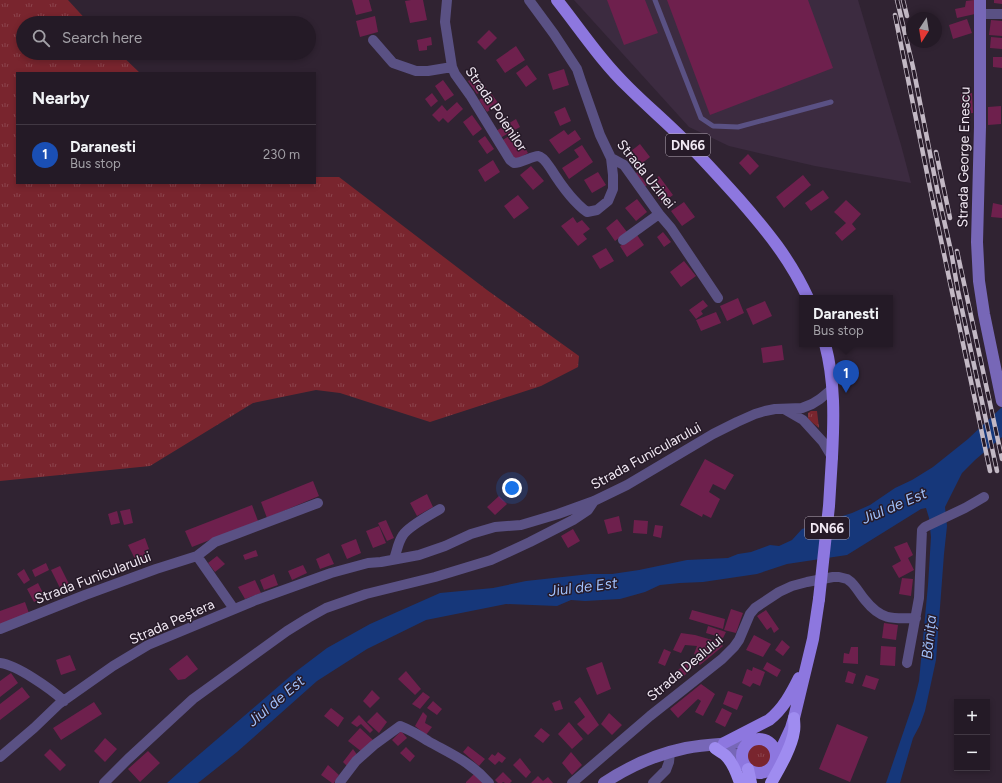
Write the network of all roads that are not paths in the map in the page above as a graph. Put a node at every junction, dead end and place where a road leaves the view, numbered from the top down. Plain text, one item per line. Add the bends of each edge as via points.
1 (447, 0) edge
2 (529, 0) edge
3 (557, 0) edge
4 (655, 0) edge
5 (980, 0) edge
6 (980, 14) junction
7 (1002, 14) edge
8 (373, 40) dead end
9 (452, 67) junction
10 (831, 102) dead end
11 (611, 158) junction
12 (659, 214) junction
13 (622, 240) dead end
14 (807, 295) edge
15 (718, 298) dead end
16 (826, 347) edge
17 (832, 389) junction
18 (1002, 401) edge
19 (784, 410) junction
20 (832, 457) junction
21 (984, 497) dead end
22 (594, 501) junction
23 (318, 503) dead end
24 (440, 509) dead end
25 (197, 556) junction
26 (394, 559) junction
27 (381, 562) joint
28 (234, 609) junction
29 (916, 618) junction
30 (0, 629) edge
31 (808, 658) junction
32 (0, 663) edge
33 (907, 663) dead end
34 (803, 684) junction
35 (64, 701) junction
36 (794, 718) junction
37 (753, 740) junction
38 (714, 746) junction
39 (670, 752) junction
40 (0, 757) edge
41 (774, 763) junction
42 (745, 765) junction
43 (340, 782) edge
44 (104, 783) edge
45 (489, 783) edge
46 (572, 783) edge
47 (604, 783) edge
48 (653, 783) edge
49 (740, 783) edge
50 (752, 783) edge
51 (763, 783) edge
52 (771, 783) edge

1 - 9 street, Strada Poienilor via 445,22
2 - 11 street, Strada Uzinei via 577,70
3 - 14 main road, DN66 via 600,56 627,86 694,150 767,232 789,261
4 - 10 lane via 701,118 712,126 738,127
5 - 6 street, Strada George Enescu
6 - 7 street
6 - 18 street, Strada George Enescu via 977,242 979,281
8 - 9 street via 393,63 416,72
9 - 11 street, Strada Poienilor via 510,160 514,164 537,156 542,158 560,184 587,212 597,210 608,201 613,189 614,175
11 - 12 street, Strada Uzinei via 624,165
12 - 13 street
12 - 15 street, Strada Uzinei
16 - 17 main road, DN66
17 - 19 street, Strada Funicularului via 812,404
17 - 20 main road, DN66
19 - 20 street via 803,420 823,442
19 - 22 street, Strada Funicularului via 760,412 737,422
20 - 31 main road, DN66, bridge via 819,600
21 - 29 street via 928,524 922,530 920,598
22 - 26 street, Strada Funicularului via 521,525 495,527 471,534 419,555
22 - 44 street via 588,510 573,520 491,560 366,594 326,608 308,618 193,699
23 - 25 street, Strada Funicularului via 216,542
24 - 26 street via 403,534
25 - 28 street
25 - 30 street, Strada Funicularului via 85,595
26 - 27 street, Strada Funicularului
27 - 28 street, Strada Peștera via 331,573
28 - 35 street, Strada Peștera via 148,645
29 - 33 street
29 - 46 street, Strada Dealului via 895,619 882,616 851,582 839,577 807,582 779,592 755,608 734,647 722,659
31 - 34 main road, DN66
31 - 38 main road via 780,711 768,720
32 - 35 street via 26,674
34 - 36 main road, DN66
34 - 37 main road, DN66 via 786,711
35 - 40 street, Strada Peștera
36 - 41 main road, DN66
36 - 52 highway, DN66 via 792,738
37 - 38 street
37 - 41 main road via 766,740 775,747 777,753
37 - 42 main road, DN66 via 742,752
38 - 39 street
38 - 42 street via 732,753
38 - 49 highway via 727,756 738,774
39 - 47 street via 636,765
39 - 48 street via 670,762 666,770
41 - 42 main road via 768,771 758,774
41 - 51 highway, DN66
42 - 50 highway
43 - 45 street via 356,761 400,726 453,754 480,773

